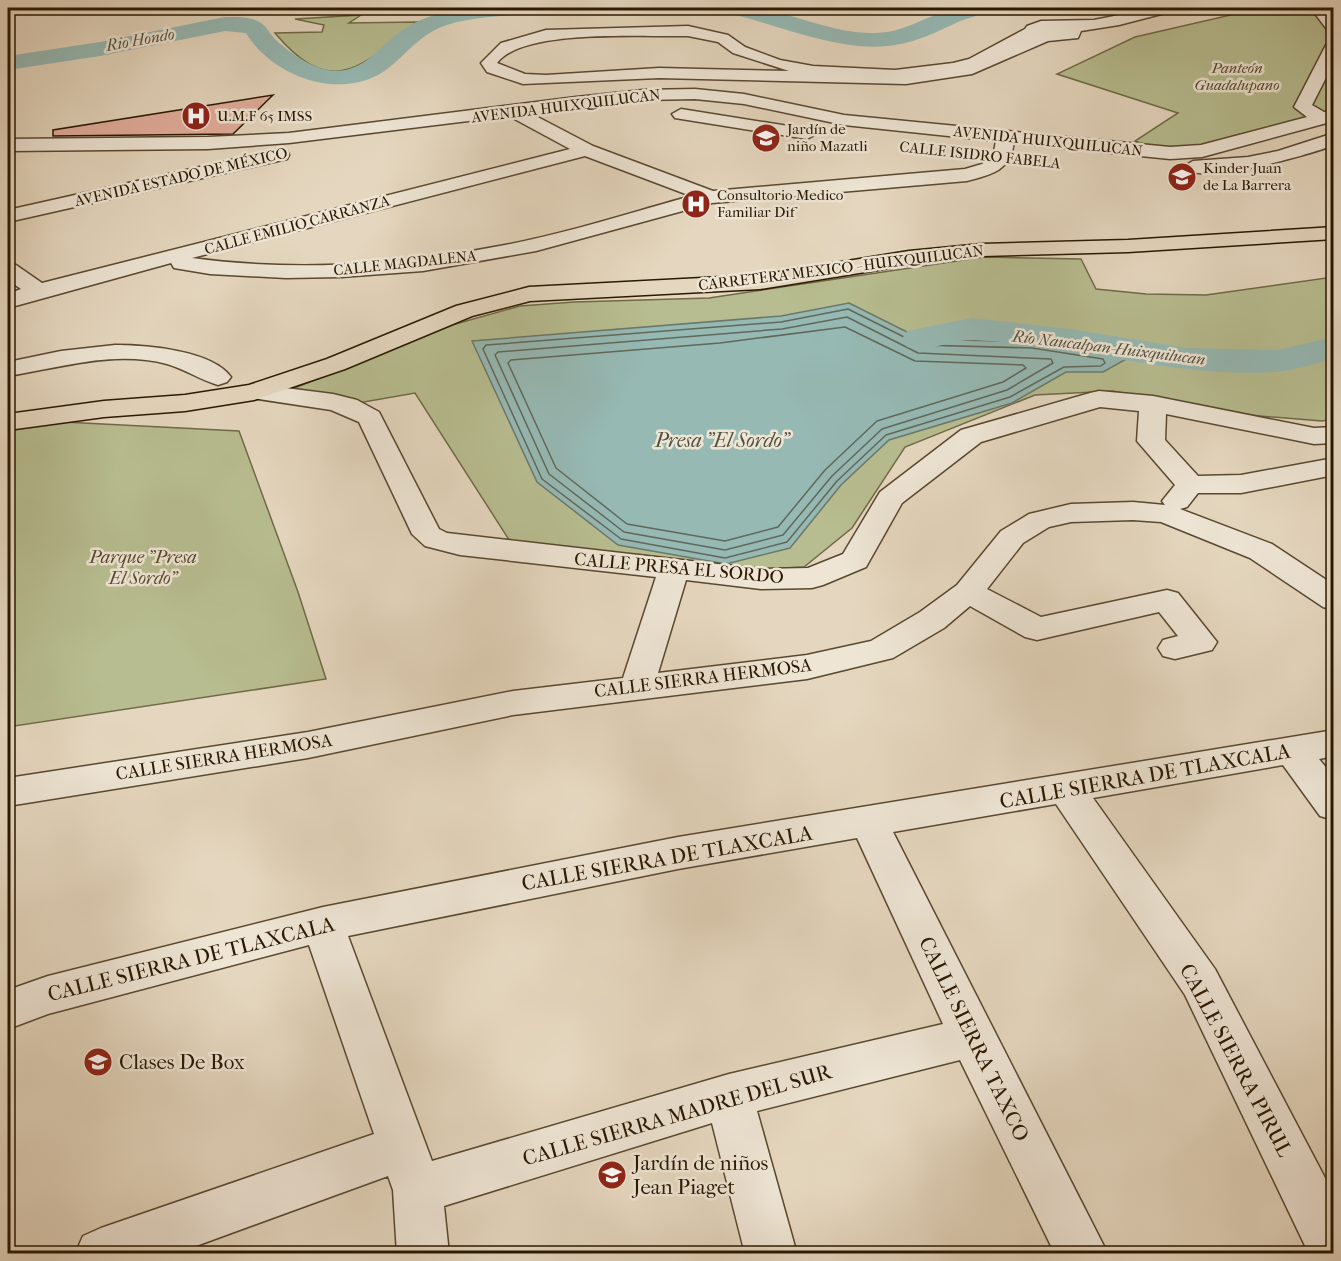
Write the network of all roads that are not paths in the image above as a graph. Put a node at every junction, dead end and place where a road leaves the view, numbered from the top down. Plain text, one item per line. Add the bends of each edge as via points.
1 (64, 8) edge
2 (1168, 8) edge
3 (1334, 9) edge
4 (8, 10) edge
5 (1334, 29) edge
6 (1039, 34) junction
7 (1334, 45) edge
8 (626, 107) dead end
9 (513, 111) junction
10 (1327, 116) edge
11 (353, 131) junction
12 (824, 137) dead end
13 (1006, 137) junction
14 (1334, 138) edge
15 (208, 143) junction
16 (8, 145) edge
17 (586, 150) junction
18 (969, 155) dead end
19 (1002, 159) junction
20 (1025, 160) dead end
21 (29, 164) dead end
22 (1138, 169) dead end
23 (711, 196) junction
24 (8, 216) edge
25 (1334, 233) edge
26 (164, 260) junction
27 (8, 270) edge
28 (38, 291) junction
29 (8, 301) edge
30 (8, 369) edge
31 (218, 377) dead end
32 (254, 392) junction
33 (1153, 404) junction
34 (8, 422) edge
35 (1334, 435) edge
36 (1334, 466) edge
37 (1190, 485) junction
38 (1166, 514) junction
39 (674, 569) junction
40 (968, 592) junction
41 (1330, 595) edge
42 (1175, 648) dead end
43 (638, 687) junction
44 (1334, 743) edge
45 (1293, 751) junction
46 (1066, 789) junction
47 (8, 792) edge
48 (1334, 806) edge
49 (869, 822) junction
50 (323, 924) junction
51 (8, 1009) edge
52 (972, 1037) junction
53 (729, 1096) junction
54 (411, 1169) junction
55 (1334, 1249) edge
56 (107, 1252) edge
57 (423, 1254) edge
58 (771, 1254) edge
59 (1082, 1254) edge

1 - 4 street
2 - 6 street via 1067,27 1034,27
3 - 5 street via 1323,15
6 - 6 street via 954,69 895,75 813,71 776,64 739,50 723,38 688,31 546,35 507,46 489,63 493,69 523,79 659,73 906,79 966,71 987,64
7 - 10 street via 1303,107
8 - 12 street
9 - 11 street, AVENIDA HUIXQUILUCAN
9 - 13 street, AVENIDA HUIXQUILUCAN via 643,95 695,94 744,99 844,120
9 - 17 street
10 - 13 street, AVENIDA HUIXQUILUCAN via 1202,151 1170,153
11 - 15 street, AVENIDA HUIXQUILUCAN
11 - 24 street, AVENIDA ESTADO DE MÉXICO via 316,147
13 - 19 street
14 - 22 street via 1303,151 1247,165
15 - 16 street, AVENIDA HUIXQUILUCAN
15 - 21 street via 116,158
17 - 23 street
17 - 26 street, CALLE EMILIO CARRANZA
18 - 19 street, CALLE ISIDRO FABELA
19 - 20 street, CALLE ISIDRO FABELA
19 - 23 street via 967,176
23 - 26 street, CALLE MAGDALENA via 548,241 421,265 292,272 194,266
25 - 32 main road, CARRETERA MEXICO - HUIXQUILUCAN via 1128,246 982,250 760,282 529,294 464,310 336,364
26 - 28 street, CALLE EMILIO CARRANZA
27 - 28 street
28 - 29 street, CALLE EMILIO CARRANZA
30 - 31 street via 99,353 135,352 170,357
32 - 34 main road, CARRETERA MEXICO - HUIXQUILUCAN
32 - 39 street, CALLE PRESA EL SORDO via 365,412 427,534 436,540 460,546
33 - 35 street, CALLE PRESA EL SORDO via 1314,436
33 - 37 street via 1151,441
33 - 39 street, CALLE PRESA EL SORDO via 1099,399 971,436 890,498 855,560 812,578 761,579
36 - 37 street via 1241,484
37 - 38 street
38 - 40 street, CALLE SIERRA HERMOSA via 1098,510 1039,520 1012,537
38 - 41 street, CALLE SIERRA HERMOSA via 1261,551
39 - 43 street
40 - 42 street via 1036,630 1167,600 1200,642
40 - 43 street, CALLE SIERRA HERMOSA via 932,620 881,650 807,667
43 - 47 street, CALLE SIERRA HERMOSA via 513,703 308,745
44 - 45 street, CALLE SIERRA DE TLAXCALA
45 - 46 street, CALLE SIERRA DE TLAXCALA
45 - 48 street
46 - 49 street, CALLE SIERRA DE TLAXCALA
46 - 55 street, CALLE SIERRA PIRUL via 1200,982
49 - 50 street, CALLE SIERRA DE TLAXCALA via 678,853
49 - 52 street, CALLE SIERRA TAXCO
50 - 51 street, CALLE SIERRA DE TLAXCALA via 48,995
50 - 54 street
52 - 53 street, CALLE SIERRA MADRE DEL SUR
52 - 59 street, CALLE SIERRA TAXCO
53 - 54 street, CALLE SIERRA MADRE DEL SUR
53 - 58 street
54 - 56 street, CALLE SIERRA MADRE DEL SUR
54 - 57 street

